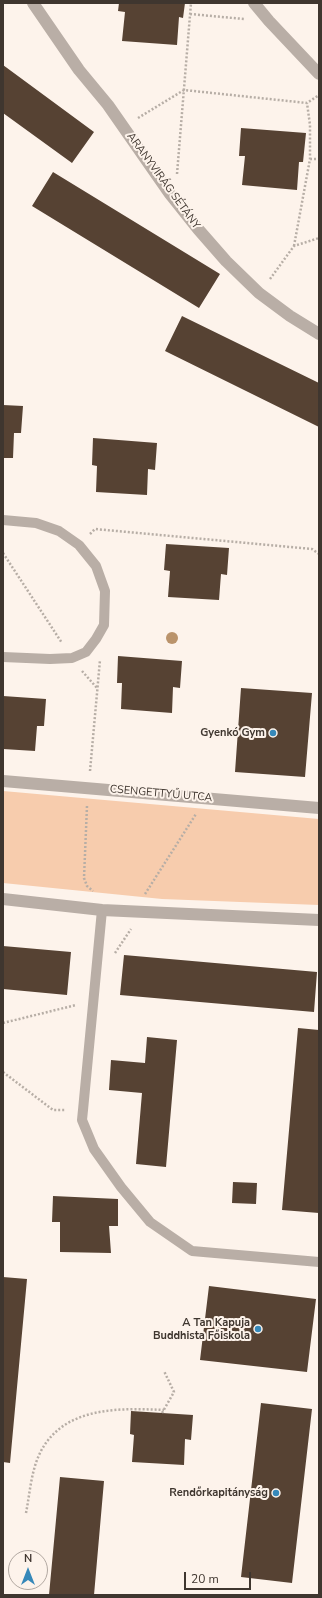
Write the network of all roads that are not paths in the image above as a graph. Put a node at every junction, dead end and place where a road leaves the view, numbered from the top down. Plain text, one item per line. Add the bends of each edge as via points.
1 (34, 3) edge
2 (254, 3) edge
3 (319, 74) edge
4 (319, 334) edge
5 (3, 520) edge
6 (3, 657) edge
7 (3, 781) edge
8 (319, 808) edge
9 (3, 899) edge
10 (98, 910) junction
11 (319, 920) edge
12 (319, 1262) edge

1 - 4 street, ARANYVIRÁG SÉTÁNY via 79,70 108,105 175,201 226,261 259,292
2 - 3 street
5 - 6 lane via 36,523 59,531 79,545 96,566 105,591 104,625 86,652 72,658
7 - 8 street, CSENGETTYŰ UTCA
9 - 10 street
10 - 11 street
10 - 12 lane via 82,1120 94,1149 150,1222 192,1251

